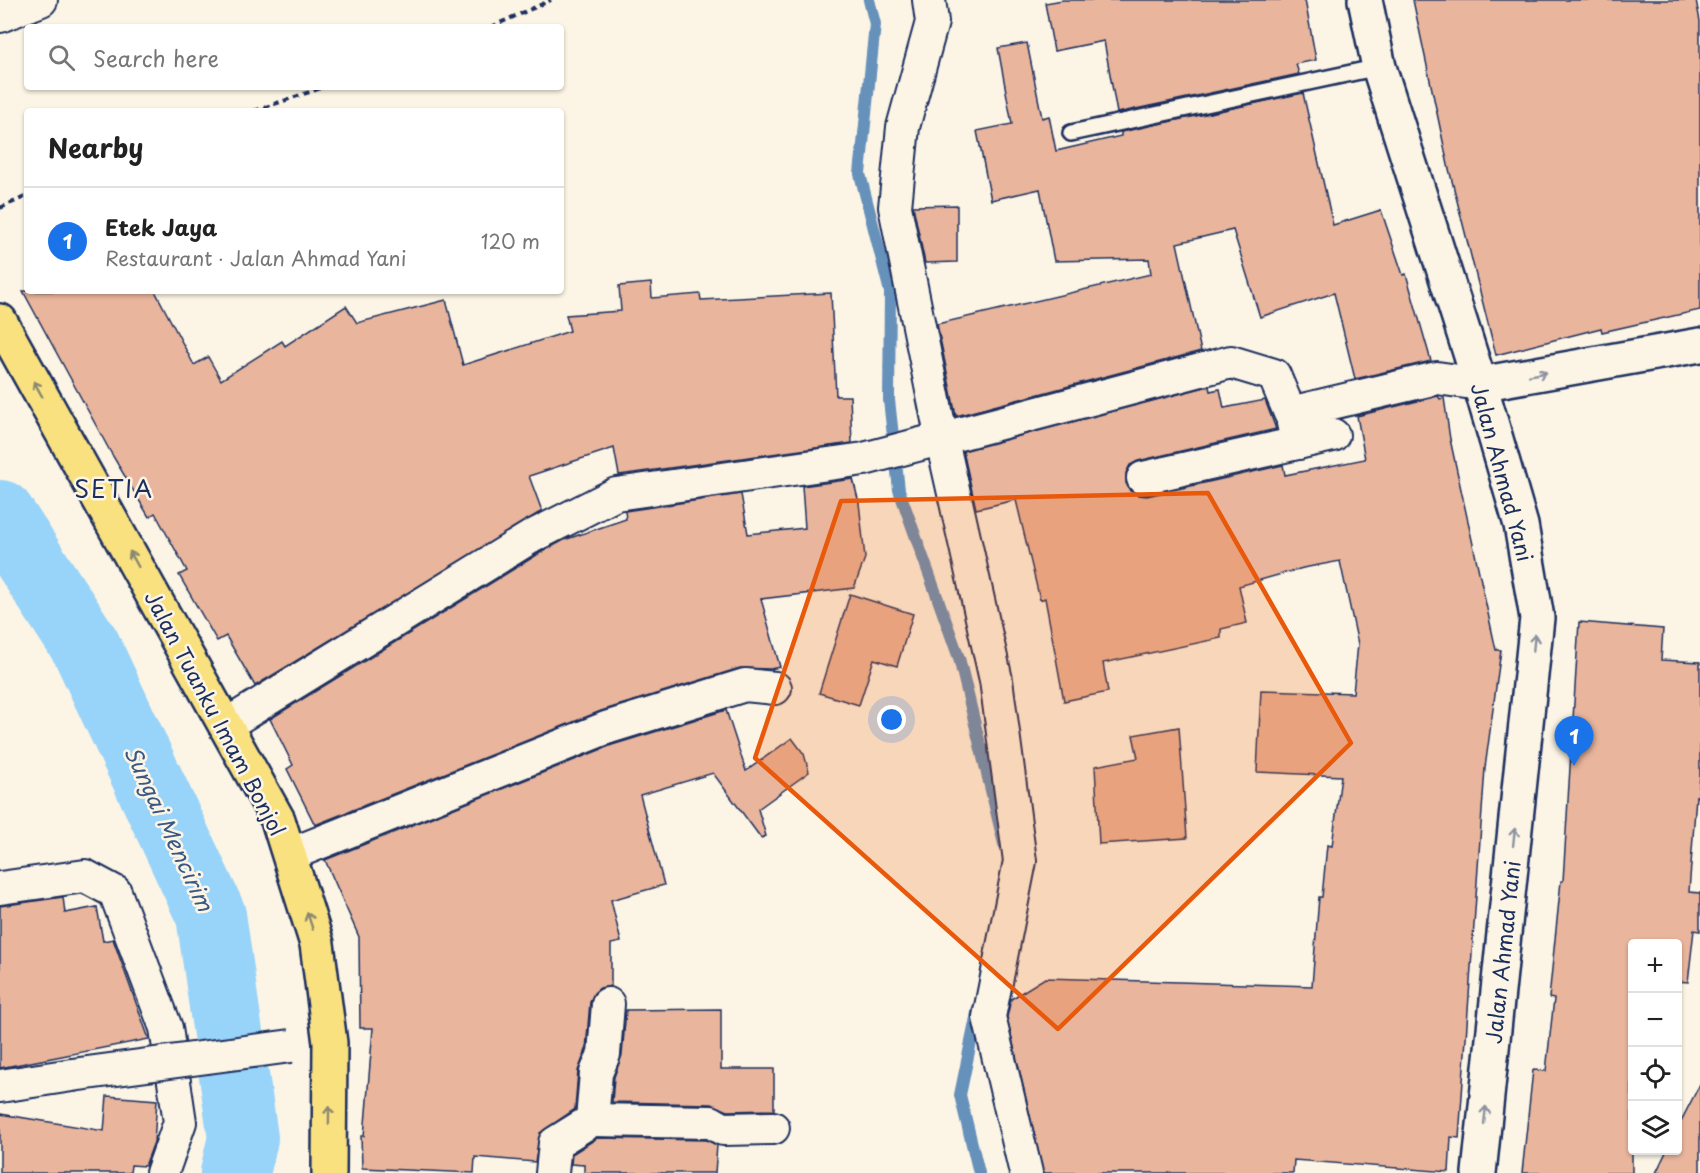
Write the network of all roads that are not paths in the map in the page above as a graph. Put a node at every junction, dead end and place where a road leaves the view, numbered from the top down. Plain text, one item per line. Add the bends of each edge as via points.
1 (41, 0) edge
2 (929, 0) edge
3 (1365, 0) edge
4 (0, 16) edge
5 (1379, 67) junction
6 (1071, 133) dead end
7 (0, 321) edge
8 (1700, 345) edge
9 (1480, 384) junction
10 (1290, 413) junction
11 (1333, 435) dead end
12 (1298, 443) junction
13 (928, 444) junction
14 (1143, 478) dead end
15 (775, 688) dead end
16 (226, 725) junction
17 (289, 855) junction
18 (0, 888) edge
19 (608, 1004) dead end
20 (330, 1042) junction
21 (0, 1086) edge
22 (592, 1120) junction
23 (773, 1128) dead end
24 (162, 1173) edge
25 (329, 1173) edge
26 (552, 1173) edge
27 (1026, 1173) edge
28 (1479, 1173) edge

1 - 4 street
2 - 13 street via 932,22 903,127 895,207
3 - 5 street, Jalan Ahmad Yani
5 - 6 lane
5 - 9 street, Jalan Ahmad Yani
16 -> 7 main road, Jalan Tuanku Imam Bonjol
9 -> 8 street
9 - 10 street via 1437,378
28 -> 9 street, Jalan Ahmad Yani via 1537,618 1521,525
10 - 12 street
10 - 13 street via 1274,375 1231,363
11 - 12 street
12 - 14 street
13 - 16 street via 864,459 616,494 531,537
13 - 27 street via 996,680 1020,861 989,1017
15 - 17 street via 745,685 606,728
16 - 17 main road, Jalan Tuanku Imam Bonjol via 278,820
20 -> 17 main road, Jalan Tuanku Imam Bonjol via 317,944
18 - 24 street via 85,876 115,892 166,1029 180,1122
19 - 22 street
20 - 21 street, bridge
25 -> 20 main road, Jalan Tuanku Imam Bonjol
22 - 23 street via 711,1122 723,1129
22 - 26 street via 555,1143

